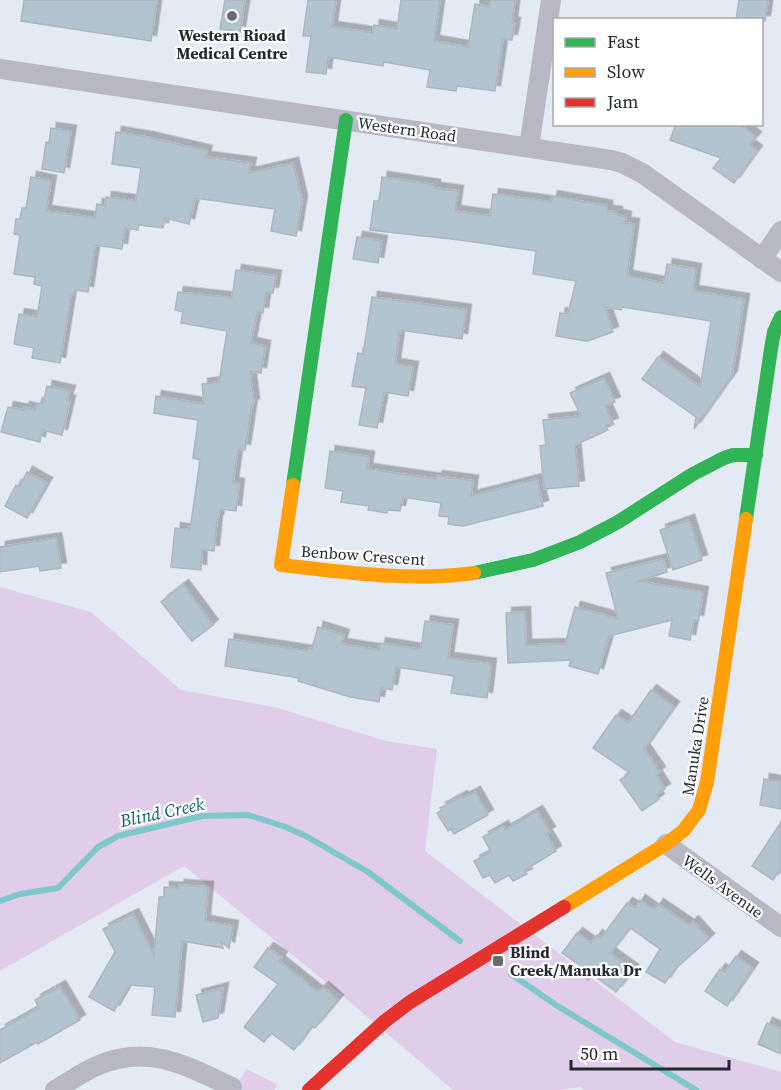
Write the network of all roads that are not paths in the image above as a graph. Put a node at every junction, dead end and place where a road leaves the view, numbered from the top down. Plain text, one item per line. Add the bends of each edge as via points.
1 (551, 0) edge
2 (0, 70) edge
3 (346, 120) junction
4 (529, 147) junction
5 (781, 231) edge
6 (762, 259) junction
7 (781, 272) edge
8 (781, 317) edge
9 (756, 455) junction
10 (666, 844) junction
11 (781, 927) edge
12 (232, 1087) dead end
13 (55, 1090) edge
14 (309, 1090) edge

1 - 4 street
2 - 3 street, Western Road
3 - 4 street, Western Road
3 - 9 street, Benbow Crescent via 281,565 409,577 456,575 502,567 604,530 724,458
4 - 6 street, Western Road via 611,160 633,168
5 - 6 street
6 - 7 street, Western Road
8 - 9 street, Manuka Drive via 774,332
9 - 10 street, Manuka Drive via 704,798 692,823
10 - 11 street, Wells Avenue
10 - 14 street, Manuka Drive via 398,1010
12 - 13 street via 168,1059 140,1056 100,1064

